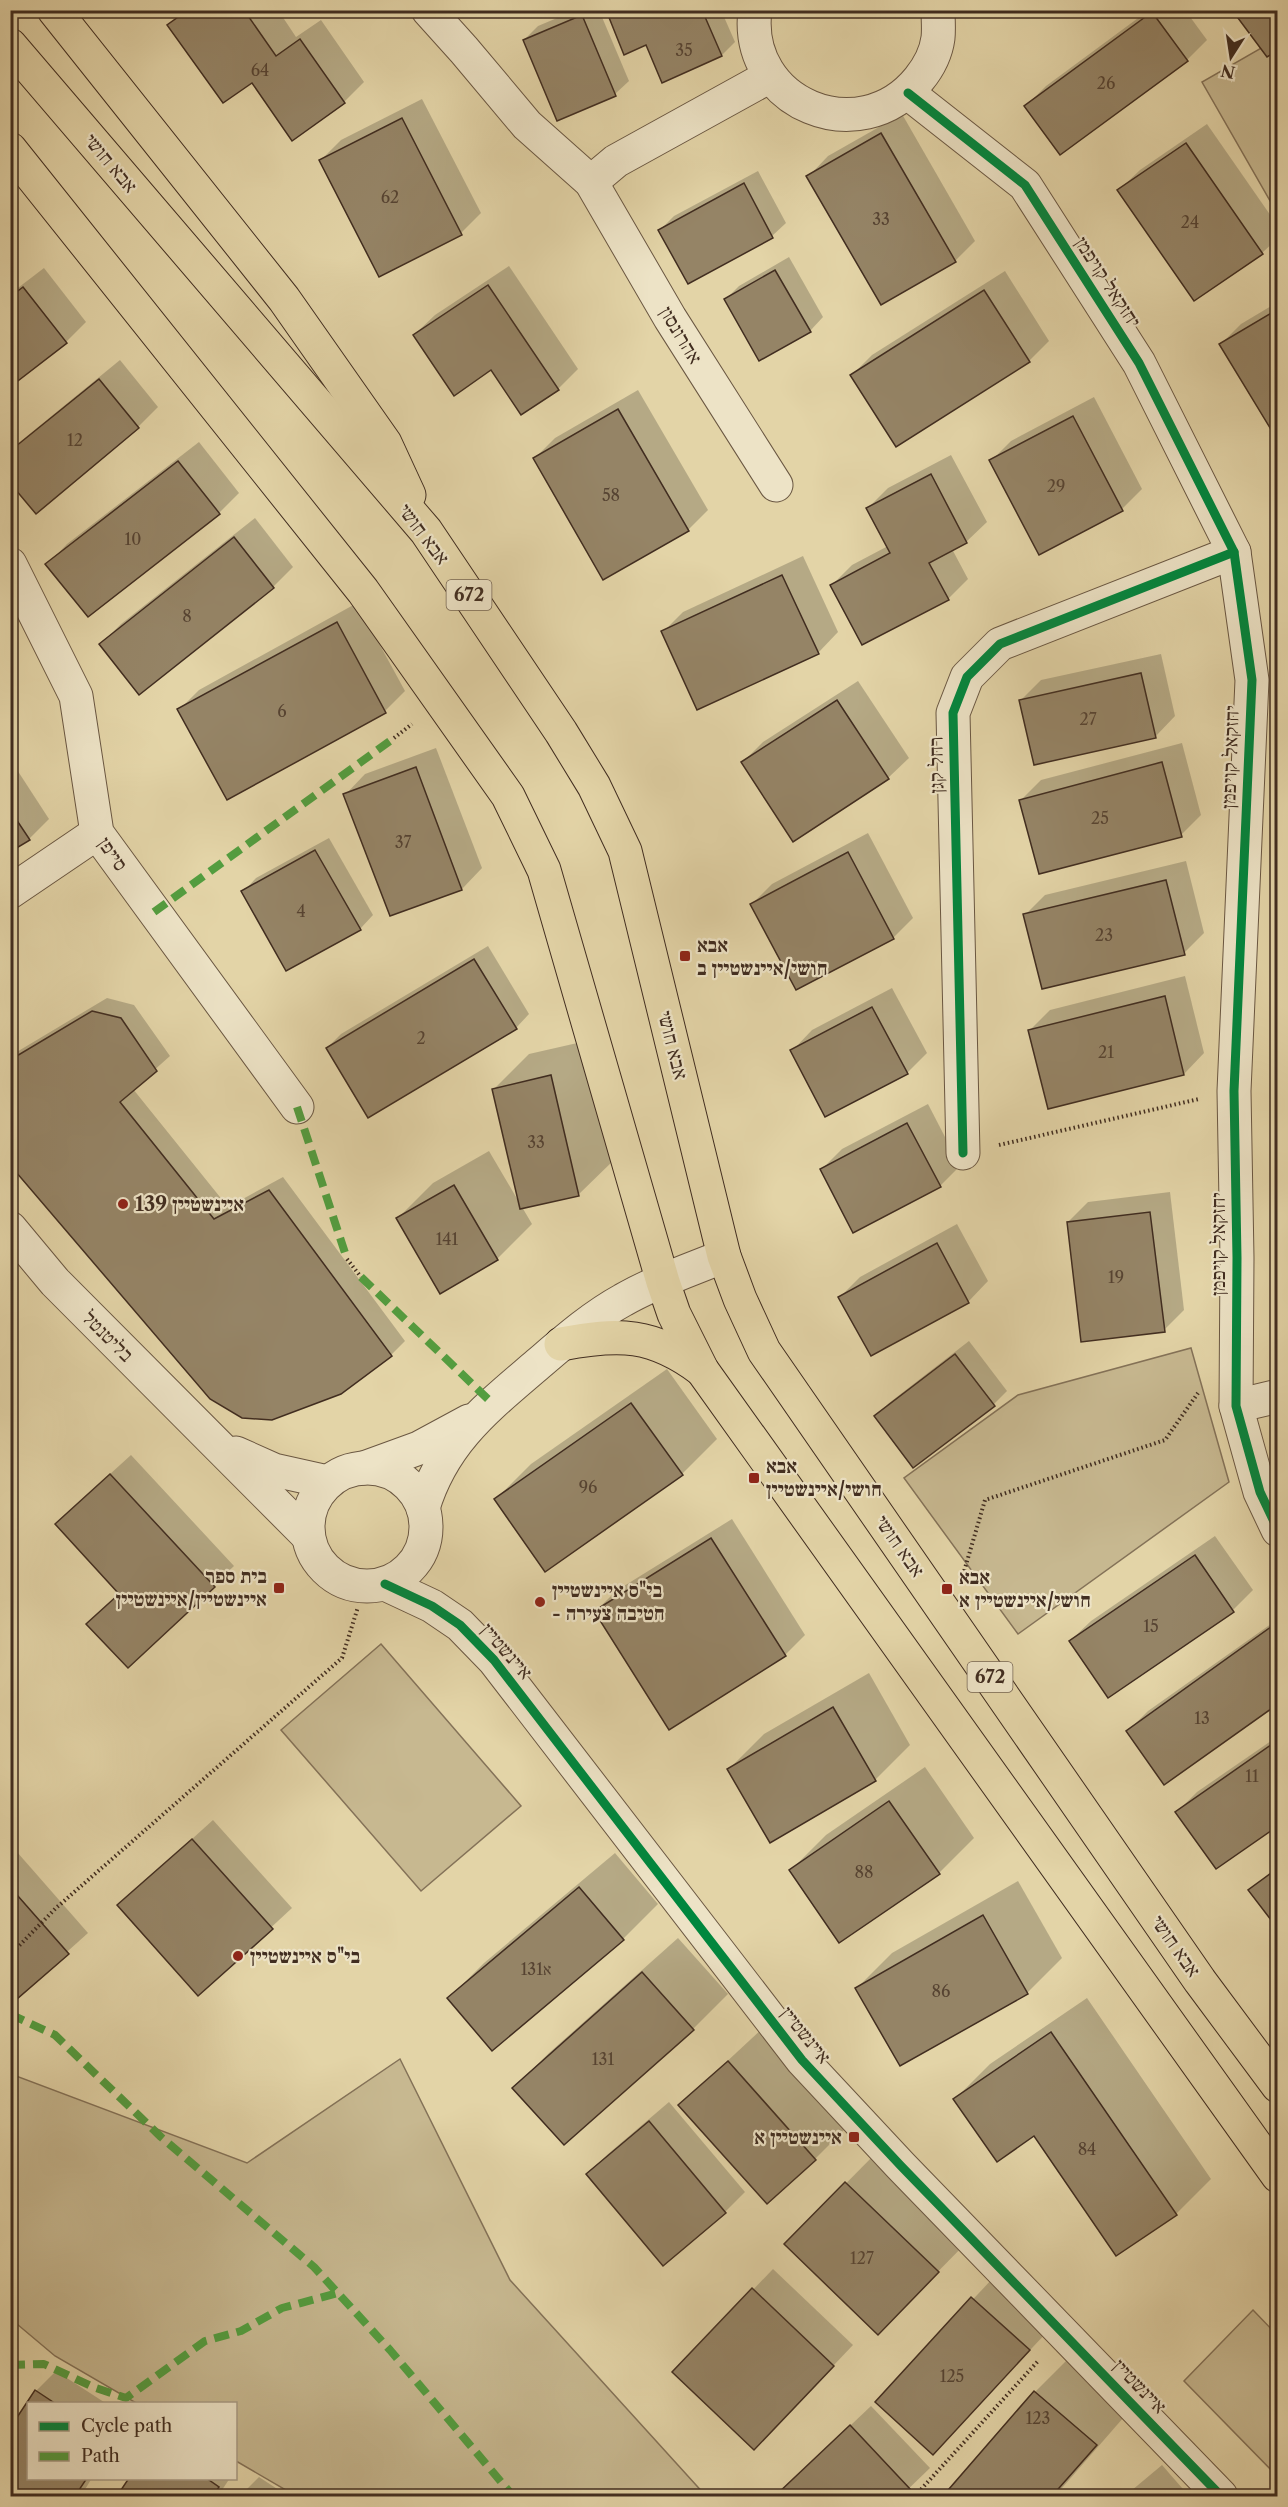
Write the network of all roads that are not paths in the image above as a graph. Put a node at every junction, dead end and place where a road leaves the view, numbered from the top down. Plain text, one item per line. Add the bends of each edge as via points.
1 (54, 10) edge
2 (428, 10) edge
3 (755, 10) edge
4 (938, 10) edge
5 (10, 45) edge
6 (770, 76) junction
7 (908, 93) junction
8 (10, 149) edge
9 (591, 182) junction
10 (776, 485) dead end
11 (426, 531) junction
12 (1234, 552) junction
13 (10, 564) edge
14 (97, 833) junction
15 (10, 892) edge
16 (297, 1107) dead end
17 (963, 1153) road end
18 (10, 1228) edge
19 (724, 1256) junction
20 (663, 1282) junction
21 (561, 1344) junction
22 (702, 1370) junction
23 (1278, 1395) edge
24 (1236, 1406) junction
25 (476, 1418) junction
26 (211, 1439) junction
27 (364, 1468) junction
28 (328, 1482) junction
29 (423, 1508) junction
30 (1278, 1530) edge
31 (308, 1536) junction
32 (375, 1585) junction
33 (1278, 2086) edge
34 (1278, 2176) edge
35 (1221, 2496) edge

1 - 11 main road via 284,299 385,443
2 - 9 street, אהרונסון via 527,125
3 - 6 street via 753,26 758,52
4 - 7 street via 938,39 928,69
5 - 11 main road, אבא חושי / 672
6 - 7 street via 792,98 820,112 841,115 882,109
6 - 9 street via 616,161
7 - 12 street, יחזקאל קויפמן via 1025,184 1138,363
8 - 20 main road, 672 via 363,591 508,796 544,870
9 - 10 street, אהרונסון via 676,328
11 - 19 main road, אבא חושי / 672 via 594,786 625,851
12 - 17 street, רחל קגן via 1000,644 967,677 953,713
12 - 24 street, יחזקאל קויפמן via 1252,680 1234,1091
13 - 14 street, סייפן via 76,696
14 - 15 street
14 - 16 street, סייפן
18 - 26 street, בליטנטל via 55,1282
19 - 20 street
19 - 33 main road, אבא חושי / 672 via 764,1351 1200,1981
20 - 21 street via 622,1300
20 - 22 main road, 672
21 - 22 main road via 619,1336 668,1347
21 - 25 street
22 - 34 main road, 672
23 - 24 street
24 - 30 street, יחזקאל קויפמן via 1260,1492
25 - 27 street via 419,1448
25 - 29 street via 444,1461
26 - 28 street, בליטנטל via 246,1460
26 - 31 street, בליטנטל
27 - 28 street via 345,1472
27 - 29 street via 384,1470 401,1479 415,1491
28 - 31 street via 316,1497 309,1516
29 - 32 street via 427,1527 415,1562 402,1575
31 - 32 street via 315,1556 328,1572 345,1582
32 - 35 street, איינשטיין via 432,1606 460,1625 494,1660 802,2060

